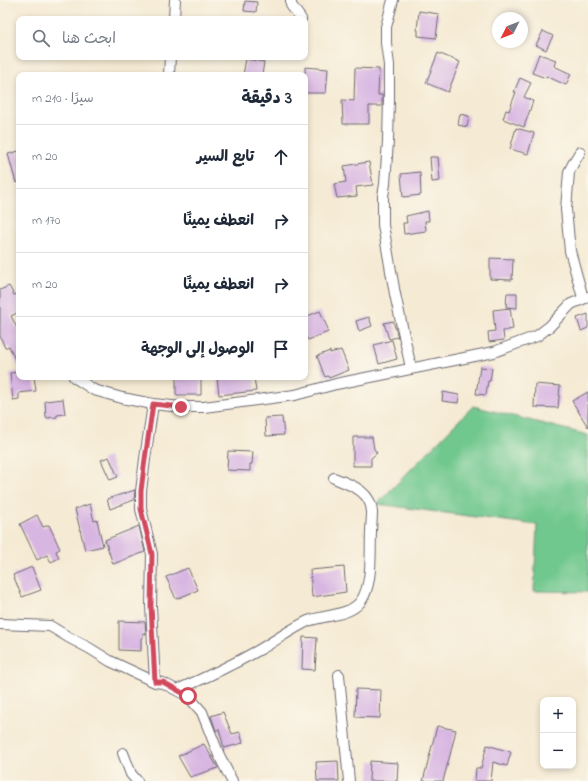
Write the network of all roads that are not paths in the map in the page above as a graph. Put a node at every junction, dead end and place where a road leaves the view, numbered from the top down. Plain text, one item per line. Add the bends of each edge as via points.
1 (176, 0) edge
2 (291, 0) edge
3 (393, 0) edge
4 (174, 16) edge
5 (299, 16) edge
6 (170, 60) edge
7 (169, 72) edge
8 (580, 152) dead end
9 (586, 298) edge
10 (411, 368) junction
11 (79, 380) edge
12 (153, 404) junction
13 (334, 478) dead end
14 (0, 624) edge
15 (339, 675) dead end
16 (155, 682) junction
17 (177, 690) junction
18 (123, 753) dead end
19 (137, 781) edge
20 (232, 781) edge
21 (349, 781) edge

1 - 4 street
2 - 5 street via 291,5
3 - 10 street via 386,27 389,100 383,225
6 - 7 street
8 - 9 street via 569,172 566,209 570,251
9 - 10 street via 571,304 537,336 494,352
10 - 12 street via 263,400 204,407
11 - 12 street via 94,390
12 - 16 street via 141,491 141,509 152,554 151,606
13 - 17 street via 368,496 372,511 368,585 362,599 356,607 318,617 300,625 238,662
14 - 16 street via 50,626 110,661
15 - 21 street
16 - 17 street via 163,682
17 - 20 street via 188,696 202,712
18 - 19 street via 131,774

